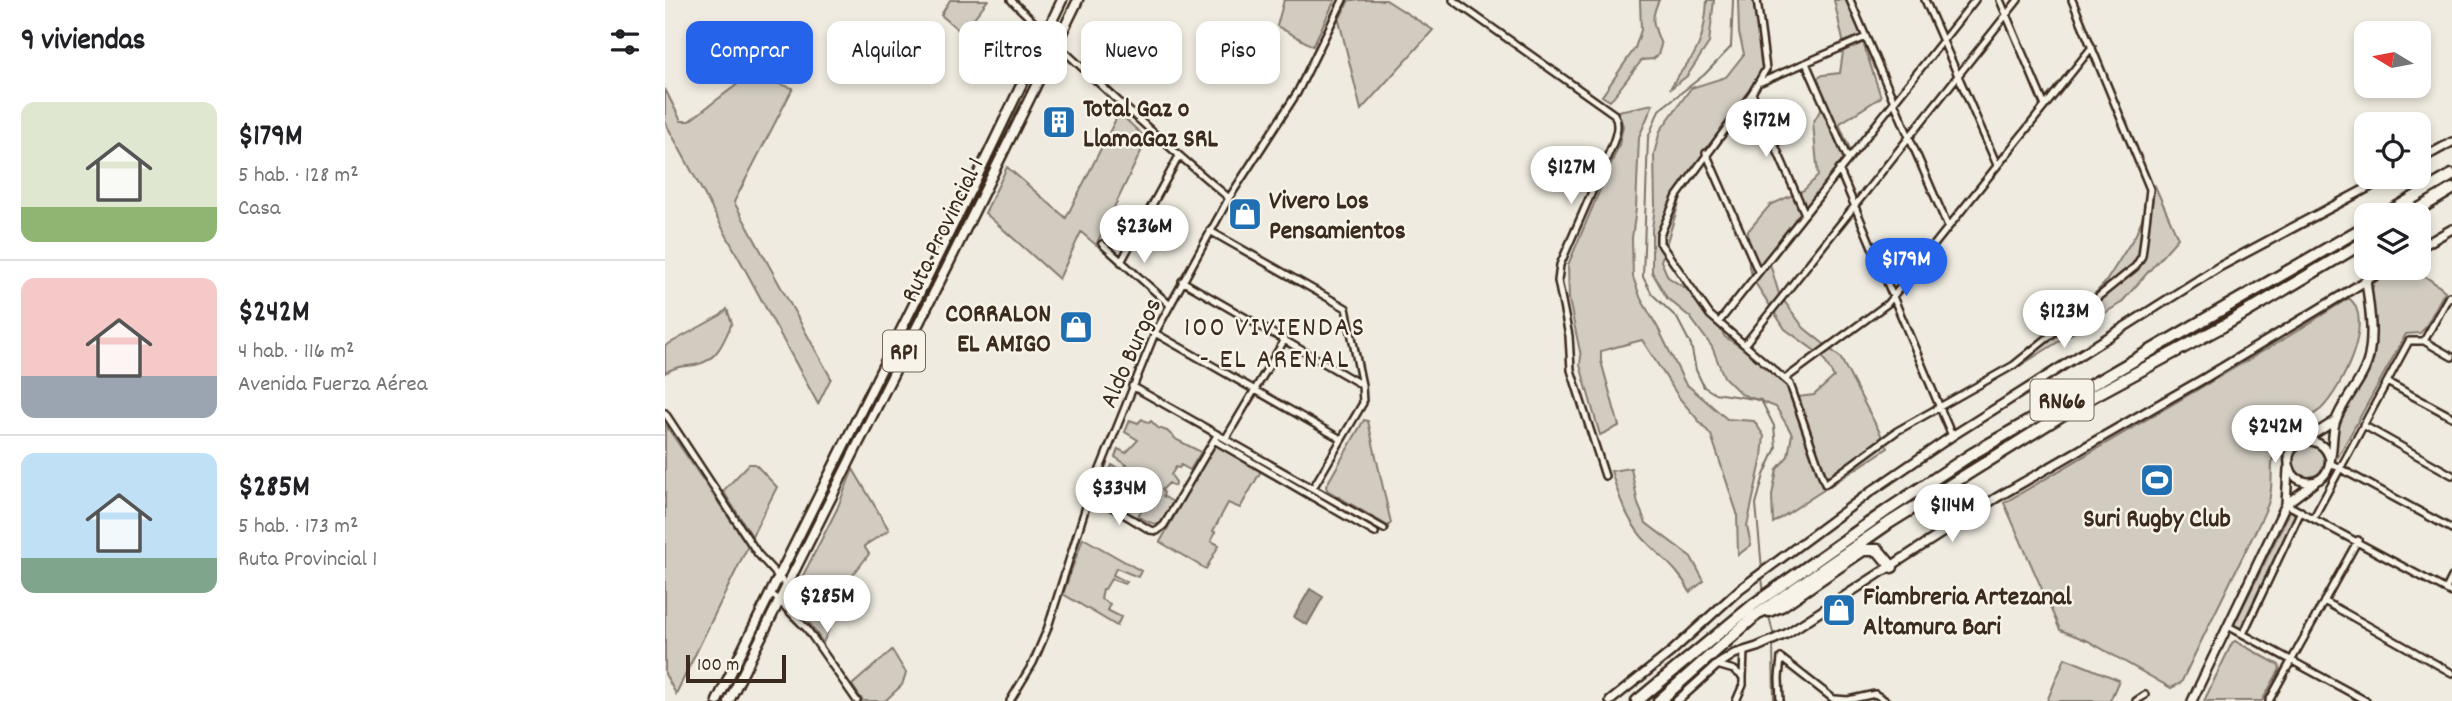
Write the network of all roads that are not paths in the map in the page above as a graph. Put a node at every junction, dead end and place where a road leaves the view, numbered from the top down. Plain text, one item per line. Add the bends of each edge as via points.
1 (1011, 0) edge
2 (1062, 0) edge
3 (1078, 0) edge
4 (1343, 0) edge
5 (1453, 0) edge
6 (1757, 0) edge
7 (1850, 0) edge
8 (1926, 0) edge
9 (1975, 0) edge
10 (2000, 0) edge
11 (2018, 0) edge
12 (2072, 0) edge
13 (2006, 15) junction
14 (1033, 21) edge
15 (1052, 21) edge
16 (1067, 21) edge
17 (1866, 37) junction
18 (1943, 40) junction
19 (2092, 46) junction
20 (1067, 55) edge
21 (1807, 63) junction
22 (1958, 76) junction
23 (1758, 83) junction
24 (1021, 84) edge
25 (1036, 84) edge
26 (1752, 93) junction
27 (1893, 102) junction
28 (2045, 106) junction
29 (1909, 138) junction
30 (2452, 142) edge
31 (1706, 153) junction
32 (2431, 153) edge
33 (1179, 156) junction
34 (1847, 159) junction
35 (1997, 165) junction
36 (1839, 169) junction
37 (2452, 175) edge
38 (2365, 189) edge
39 (2452, 190) edge
40 (1229, 198) junction
41 (2404, 203) edge
42 (2430, 203) edge
43 (1854, 209) junction
44 (1805, 214) junction
45 (1948, 228) junction
46 (2452, 229) edge
47 (1210, 231) junction
48 (2354, 233) edge
49 (2431, 241) edge
50 (1102, 244) dead end
51 (2354, 248) edge
52 (1121, 262) junction
53 (1758, 271) junction
54 (2366, 280) joint
55 (1182, 281) junction
56 (2451, 297) edge
57 (1892, 298) junction
58 (1170, 304) junction
59 (1719, 323) junction
60 (1155, 333) junction
61 (1285, 339) junction
62 (2424, 341) junction
63 (1745, 344) junction
64 (2452, 357) edge
65 (1786, 379) junction
66 (2387, 382) junction
67 (1362, 385) junction
68 (1132, 386) junction
69 (1254, 389) junction
70 (1938, 407) junction
71 (665, 412) edge
72 (2452, 417) edge
73 (2335, 421) junction
74 (2363, 425) junction
75 (1952, 436) junction
76 (1216, 438) junction
77 (1226, 438) junction
78 (1341, 439) junction
79 (2300, 443) junction
80 (2330, 461) junction
81 (2289, 466) junction
82 (2340, 468) junction
83 (2452, 475) edge
84 (1605, 476) dead end
85 (2319, 480) junction
86 (1313, 488) junction
87 (1090, 495) junction
88 (2286, 503) junction
89 (2301, 510) junction
90 (2313, 517) junction
91 (1384, 529) dead end
92 (2452, 530) edge
93 (1375, 533) dead end
94 (2358, 540) junction
95 (1892, 567) junction
96 (2452, 577) edge
97 (779, 578) junction
98 (786, 585) junction
99 (2445, 589) junction
100 (771, 593) junction
101 (2452, 593) edge
102 (779, 600) junction
103 (1773, 601) junction
104 (2324, 601) junction
105 (2228, 626) junction
106 (2243, 634) junction
107 (1744, 651) junction
108 (2292, 659) junction
109 (1724, 667) junction
110 (2452, 673) edge
111 (1744, 677) junction
112 (2145, 695) dead end
113 (1836, 700) edge
114 (717, 701) edge
115 (729, 701) edge
116 (857, 701) edge
117 (1010, 701) edge
118 (1610, 701) edge
119 (1637, 701) edge
120 (1658, 701) edge
121 (1677, 701) edge
122 (1736, 701) edge
123 (1780, 701) edge
124 (1886, 701) edge
125 (2136, 701) edge
126 (2192, 701) edge
127 (2269, 701) edge
128 (2366, 701) edge

1 - 14 street
2 - 15 main road, Ruta Provincial 1 / RP1
3 - 16 main road, Ruta Provincial 1 / RP1
4 - 40 street, Aldo Burgos via 1297,93
5 - 84 street via 1618,120 1612,146 1560,265 1558,281 1571,370
6 - 23 street via 1767,63
7 - 17 street
8 - 18 street
9 - 18 street
10 - 13 street
11 - 13 street
12 - 19 street
13 - 22 street
13 - 28 street
17 - 21 street
17 - 27 street
18 - 22 street
18 - 27 street
19 - 28 street
19 - 70 street via 2150,189 2142,256 2135,267 2014,365
20 - 33 street
21 - 23 street
21 - 34 street
22 - 29 street
22 - 35 street
23 - 26 street
24 - 97 main road, Ruta Provincial 1 / RP1
25 - 98 main road, Ruta Provincial 1 / RP1
26 - 31 street
26 - 44 street
27 - 29 street
27 - 34 street
28 - 35 street
29 - 43 street
29 - 45 street
30 - 32 street
31 - 53 street
31 - 59 street via 1673,202 1660,243
33 - 40 street
33 - 52 street
34 - 36 street
35 - 45 street
36 - 43 street
36 - 44 street
37 - 41 highway
38 - 75 street via 2219,267
39 - 42 highway
40 - 47 street, Aldo Burgos
43 - 57 street
43 - 63 street
44 - 53 street
45 - 57 street
46 - 49 street
47 - 55 street, Aldo Burgos
47 - 67 street via 1346,308
48 - 103 highway, RN66 via 1972,454 1889,509
50 - 52 street
51 - 103 highway, RN66 via 2006,448
52 - 58 street
53 - 59 street
54 - 73 street via 2369,356
54 - 95 street via 1996,498
55 - 58 street, Aldo Burgos
55 - 61 street
56 - 62 street
57 - 65 street
57 - 70 street
58 - 60 street, Aldo Burgos
59 - 63 street
60 - 68 street, Aldo Burgos
60 - 69 street
61 - 67 street
61 - 69 street
62 - 64 street
62 - 66 street via 2409,341
63 - 65 street
65 - 70 street via 1825,484
66 - 72 street
66 - 74 street
67 - 78 street via 1363,403
68 - 76 street
68 - 87 street, Aldo Burgos
69 - 77 street
69 - 78 street
70 - 75 street
71 - 97 street via 758,554
73 - 79 street
73 - 80 street
74 - 82 street
74 - 83 street
75 - 118 street via 1740,589
76 - 77 street
76 - 87 street via 1157,531
76 - 93 street
77 - 86 street
78 - 86 street
79 - 80 street via 2319,443
79 - 81 street via 2290,452
80 - 82 street
80 - 85 street
81 - 85 street via 2300,480
81 - 88 street
82 - 90 street
82 - 92 street
85 - 88 street
86 - 91 street
87 - 117 street, Aldo Burgos via 1047,629
88 - 89 street
88 - 105 street
89 - 90 street
89 - 106 street
90 - 94 street
94 - 99 street
94 - 104 street
95 - 103 highway via 1878,550 1863,550
95 - 107 street via 1786,634
96 - 99 street
97 - 98 street
97 - 100 main road, Ruta Provincial 1 / RP1
98 - 102 main road, Ruta Provincial 1 / RP1
99 - 101 street
100 - 102 street
100 - 114 main road, Ruta Provincial 1 / RP1
102 - 115 main road, Ruta Provincial 1 / RP1
102 - 116 street via 807,629
103 - 119 highway, RN66 via 1753,605
103 - 120 highway, RN66
104 - 108 street
104 - 110 street
105 - 106 street
105 - 126 street
106 - 108 street
107 - 109 street via 1734,654
107 - 111 street
108 - 127 street
108 - 128 street
109 - 111 street
109 - 121 street
111 - 122 street
112 - 125 street
113 - 123 street via 1781,658
113 - 124 street via 1875,694

